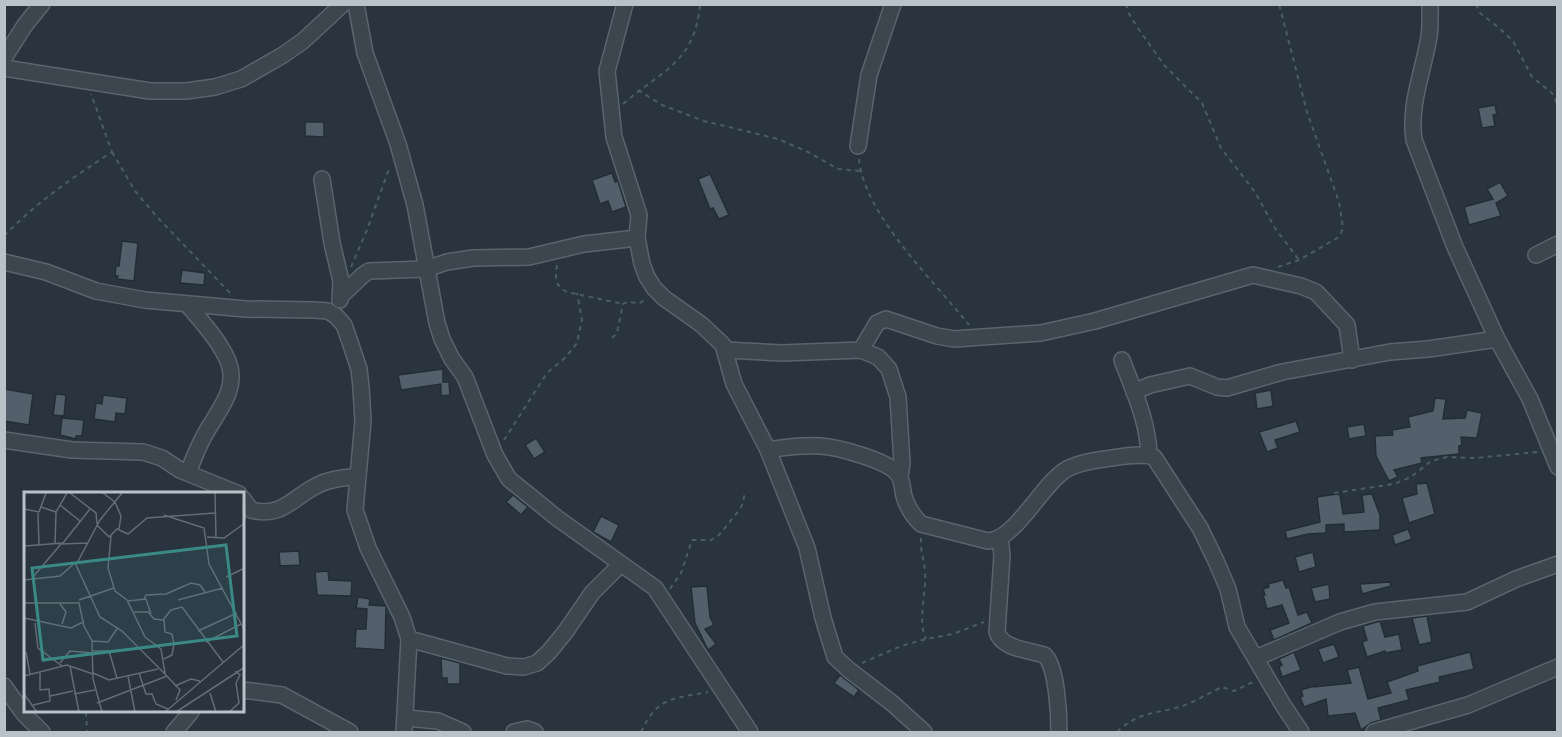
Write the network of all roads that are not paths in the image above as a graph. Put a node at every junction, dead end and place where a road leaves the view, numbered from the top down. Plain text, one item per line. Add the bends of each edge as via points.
1 (42, 4) edge
2 (343, 4) edge
3 (356, 4) edge
4 (625, 4) edge
5 (893, 4) edge
6 (1430, 4) edge
7 (4, 58) edge
8 (4, 68) edge
9 (858, 146) road end
10 (322, 179) dead end
11 (637, 238) junction
12 (1557, 244) edge
13 (1536, 255) dead end
14 (4, 262) edge
15 (426, 269) junction
16 (341, 288) junction
17 (187, 304) junction
18 (336, 316) junction
19 (1497, 339) junction
20 (726, 350) junction
21 (861, 350) junction
22 (1122, 360) dead end
23 (1352, 360) junction
24 (1134, 392) junction
25 (4, 440) edge
26 (768, 450) junction
27 (1149, 455) junction
28 (1557, 467) edge
29 (188, 472) junction
30 (358, 476) junction
31 (900, 476) junction
32 (234, 492) edge
33 (244, 500) edge
34 (1000, 538) junction
35 (621, 564) junction
36 (1557, 564) edge
37 (409, 639) junction
38 (1256, 658) junction
39 (1557, 667) edge
40 (4, 687) edge
41 (244, 690) edge
42 (189, 713) edge
43 (405, 725) edge
44 (42, 732) edge
45 (174, 732) edge
46 (350, 732) edge
47 (463, 732) edge
48 (514, 732) edge
49 (536, 732) edge
50 (750, 732) edge
51 (924, 732) edge
52 (1059, 732) edge
53 (1301, 732) edge
54 (1374, 732) edge

1 - 7 street
2 - 8 street via 303,41 241,79 215,87 150,91
3 - 15 street via 365,53 415,205
4 - 11 street via 607,71 614,137 639,215
5 - 9 street via 868,75
6 - 19 street via 1429,39 1414,102 1414,140 1455,247
10 - 16 street
11 - 15 street via 529,256 462,259
11 - 20 street via 642,264 654,288 720,340
12 - 13 street
14 - 17 street via 46,272 96,291
15 - 16 street via 369,271
15 - 35 street via 442,339 465,377 495,455 509,480
16 - 18 street
17 - 18 street via 314,309
17 - 29 street via 212,335 228,363 231,379 225,403 203,437
18 - 30 street via 344,325 359,369 363,410
19 - 23 street
19 - 28 street via 1530,399
20 - 21 street
20 - 26 street via 734,384
21 - 23 street via 878,323 885,320 954,339 1041,333 1253,275 1316,292 1347,325
21 - 31 street via 878,357 889,369 896,386
22 - 24 street
23 - 24 street via 1282,372 1227,388 1190,376
24 - 27 street via 1143,414
25 - 29 street via 72,450 143,452
26 - 31 street via 823,446 879,462
26 - 51 street via 807,548 836,657
27 - 34 street via 1088,462 1066,470
27 - 38 street via 1159,463 1200,528 1228,590 1237,627
29 - 32 street
30 - 33 street via 316,486 274,511 251,510
30 - 37 street via 355,510
31 - 34 street via 912,516 921,524 988,541
34 - 52 street via 997,632 1003,642 1049,658
35 - 37 street via 592,593 549,652 524,668
35 - 50 street via 663,598
36 - 38 street via 1467,602 1375,612 1340,622
37 - 43 street
38 - 53 street
39 - 54 street via 1468,705
40 - 44 street
41 - 46 street via 282,695
42 - 45 street
43 - 47 street via 438,721
48 - 49 street

